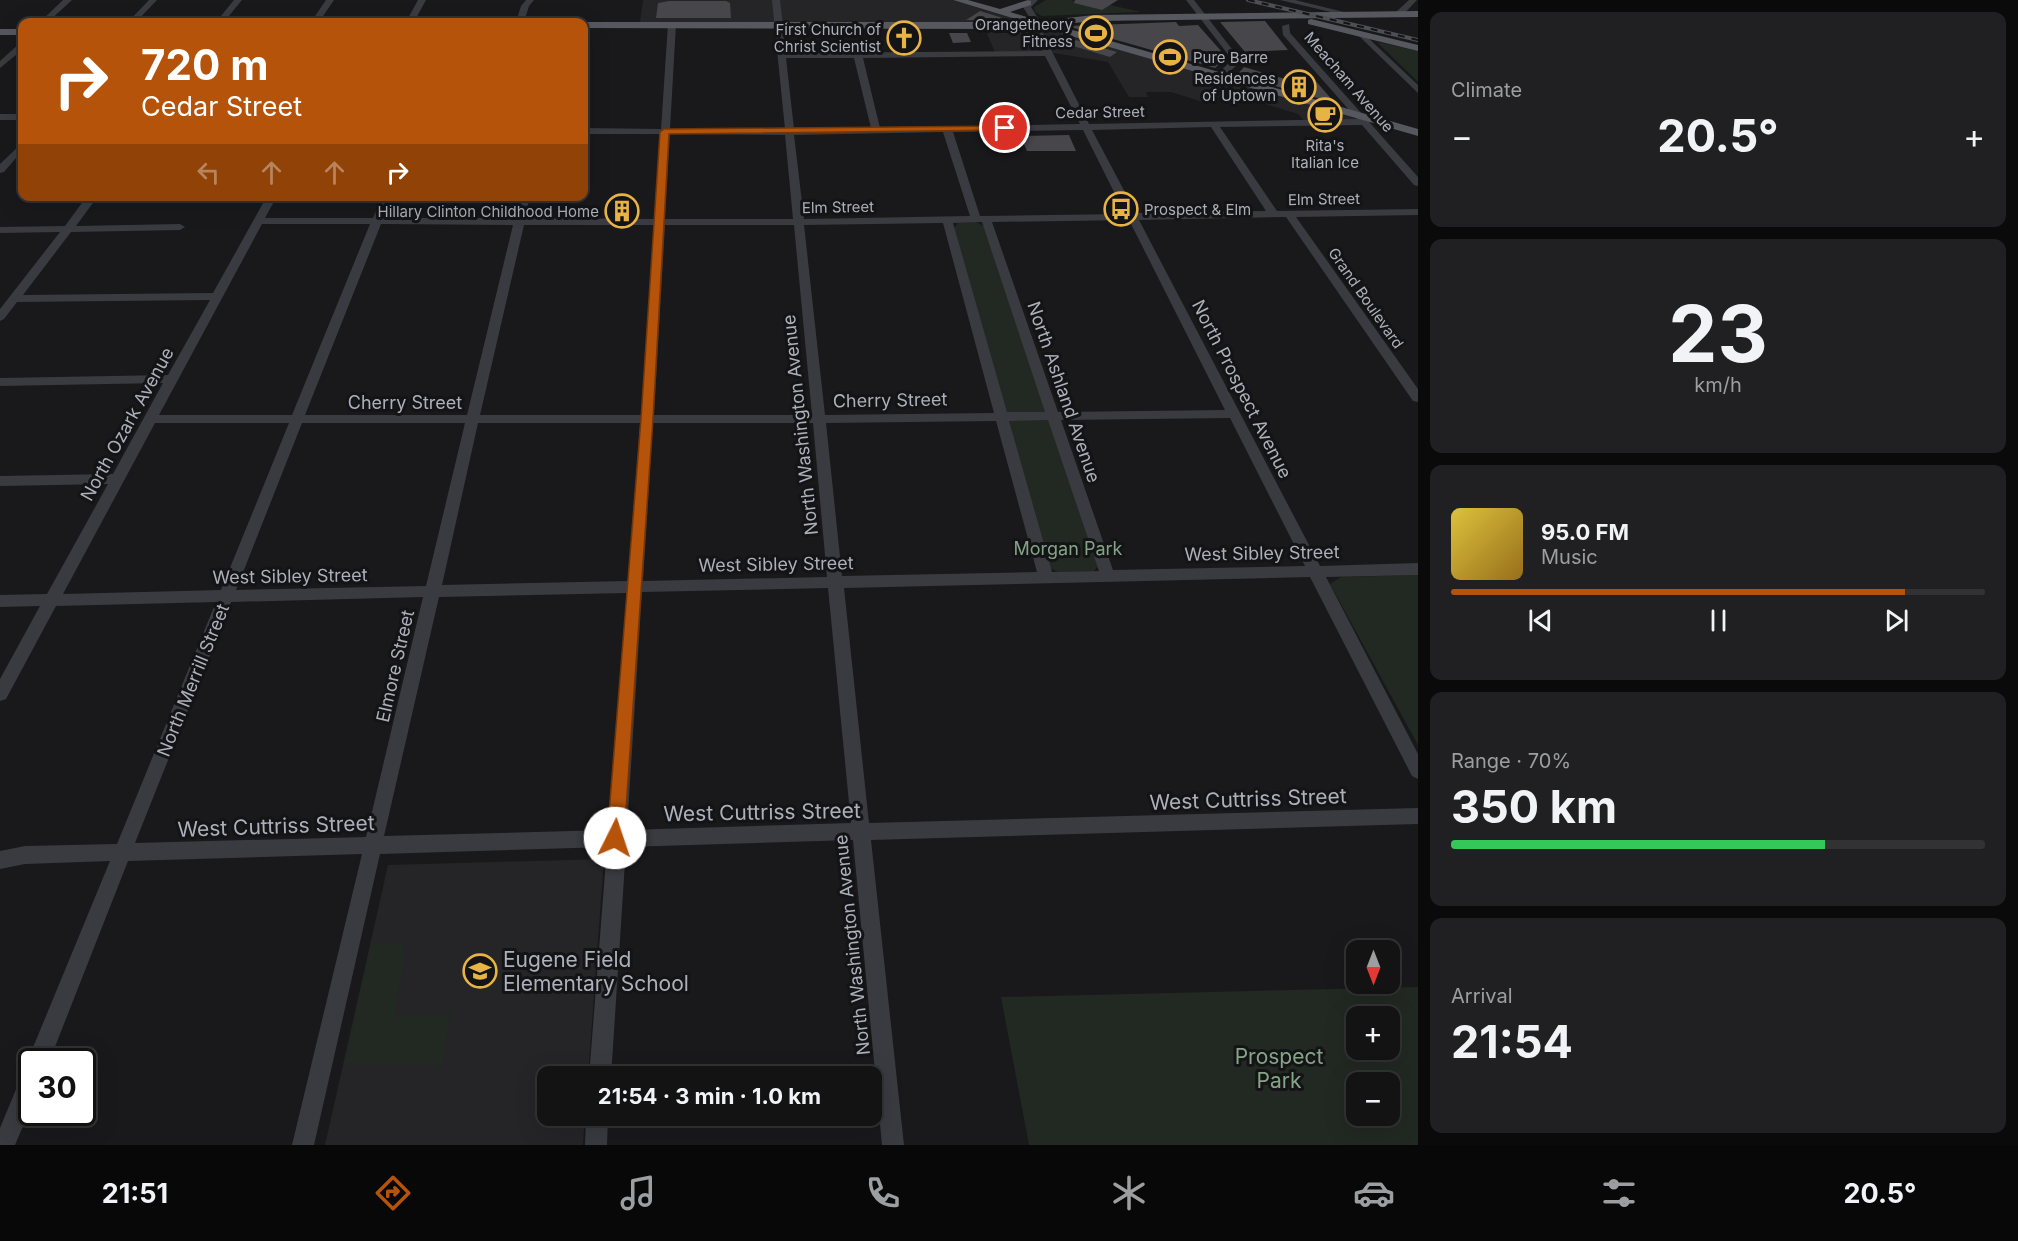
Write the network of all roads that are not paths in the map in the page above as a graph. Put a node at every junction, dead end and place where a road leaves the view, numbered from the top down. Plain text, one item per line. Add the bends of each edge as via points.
1 (68, 0) edge
2 (153, 0) edge
3 (238, 0) edge
4 (330, 0) edge
5 (422, 0) edge
6 (776, 0) edge
7 (958, 0) edge
8 (1190, 0) edge
9 (1285, 0) edge
10 (526, 2) edge
11 (1410, 3) edge
12 (1032, 10) edge
13 (1000, 12) junction
14 (1399, 14) junction
15 (1418, 14) edge
16 (1352, 15) junction
17 (1203, 17) junction
18 (48, 18) edge
19 (136, 18) edge
20 (223, 18) edge
21 (318, 18) edge
22 (412, 18) edge
23 (521, 18) edge
24 (1286, 21) junction
25 (672, 24) junction
26 (778, 24) junction
27 (588, 25) edge
28 (0, 32) edge
29 (18, 32) edge
30 (1363, 35) junction
31 (1418, 48) edge
32 (18, 49) edge
33 (1048, 53) junction
34 (858, 55) junction
35 (782, 56) junction
36 (0, 65) edge
37 (1219, 76) junction
38 (1418, 90) edge
39 (0, 117) edge
40 (18, 117) edge
41 (1361, 119) junction
42 (1214, 125) junction
43 (1088, 127) junction
44 (947, 129) junction
45 (876, 130) junction
46 (588, 131) edge
47 (664, 132) junction
48 (790, 132) junction
49 (1417, 132) edge
50 (18, 150) edge
51 (0, 170) edge
52 (1418, 183) edge
53 (89, 201) edge
54 (269, 201) edge
55 (385, 201) edge
56 (524, 201) edge
57 (1418, 212) edge
58 (1288, 214) junction
59 (1274, 215) junction
60 (1134, 217) junction
61 (981, 219) junction
62 (947, 220) junction
63 (258, 221) junction
64 (376, 222) junction
65 (519, 222) junction
66 (659, 222) junction
67 (800, 222) junction
68 (180, 227) dead end
69 (68, 229) junction
70 (0, 230) edge
71 (217, 296) junction
72 (14, 299) junction
73 (0, 317) edge
74 (172, 379) junction
75 (0, 382) edge
76 (1418, 398) edge
77 (1233, 414) junction
78 (1002, 416) junction
79 (1053, 416) junction
80 (819, 418) junction
81 (150, 419) junction
82 (647, 419) junction
83 (296, 420) junction
84 (472, 420) junction
85 (117, 479) junction
86 (0, 481) edge
87 (1418, 569) edge
88 (1316, 571) junction
89 (1108, 576) junction
90 (1046, 578) junction
91 (835, 583) junction
92 (633, 587) junction
93 (432, 592) junction
94 (227, 597) junction
95 (51, 600) junction
96 (0, 602) edge
97 (0, 694) edge
98 (1418, 771) edge
99 (1418, 816) edge
100 (860, 832) junction
101 (615, 838) junction
102 (373, 846) junction
103 (122, 853) junction
104 (0, 860) edge
105 (44, 1048) edge
106 (601, 1066) edge
107 (18, 1111) edge
108 (597, 1126) edge
109 (4, 1145) edge
110 (303, 1145) edge
111 (596, 1145) edge
112 (893, 1145) edge

1 - 18 street
2 - 19 street
3 - 20 street
4 - 21 street
5 - 22 street
6 - 26 street, North Washington Avenue
7 - 13 main road
8 - 17 street
9 - 16 street
10 - 23 street
11 - 14 street
12 - 13 main road
12 - 13 main road
12 - 17 main road via 1078,19
12 - 26 main road via 1019,26
12 - 33 street, North Prospect Avenue
12 - 37 main road
14 - 15 main road
14 - 16 main road
16 - 24 main road
17 - 24 main road
17 - 37 street via 1234,57 1233,64
24 - 30 main road
24 - 41 street, Meacham Avenue via 1286,33
25 - 26 main road
25 - 27 main road
25 - 47 street
26 - 35 street, North Washington Avenue
28 - 29 main road
30 - 31 main road
30 - 38 street
32 - 36 street
33 - 34 street
33 - 43 street, North Prospect Avenue
34 - 35 street
34 - 45 street
35 - 48 street, North Washington Avenue
37 - 41 main road
39 - 40 street
41 - 42 street, Cedar Street
41 - 49 main road
41 - 52 street, Meacham Avenue
42 - 43 street, Cedar Street
42 - 59 street
43 - 44 street, Cedar Street
43 - 60 street, North Prospect Avenue
44 - 45 street, Cedar Street
44 - 61 street, North Ashland Avenue
45 - 48 street, Cedar Street
46 - 47 street, Cedar Street
47 - 48 street, Cedar Street
47 - 66 street
48 - 67 street, North Washington Avenue
50 - 51 street
53 - 69 street
54 - 63 street, North Ozark Avenue
55 - 64 street, North Merrill Street
56 - 65 street, Elmore Street
57 - 58 street, Elm Street
58 - 59 street, Elm Street
58 - 76 street, Grand Boulevard
59 - 60 street, Elm Street
60 - 61 street, Elm Street
60 - 77 street, North Prospect Avenue
61 - 62 street, Elm Street
61 - 79 street, North Ashland Avenue
62 - 67 street, Elm Street
62 - 78 street
63 - 64 street, Elm Street
63 - 71 street, North Ozark Avenue
64 - 65 street, Elm Street
64 - 83 street, North Merrill Street
65 - 66 street, Elm Street
65 - 84 street, Elmore Street
66 - 67 street, Elm Street
66 - 82 street
67 - 80 street, North Washington Avenue
68 - 69 street
69 - 70 street
69 - 72 street
71 - 72 street
71 - 74 street, North Ozark Avenue
72 - 73 street
74 - 75 street
74 - 81 street, North Ozark Avenue
77 - 79 street, Cherry Street
77 - 88 street, North Prospect Avenue
78 - 79 street, Cherry Street
78 - 80 street, Cherry Street
78 - 90 street
79 - 89 street, North Ashland Avenue
80 - 82 street, Cherry Street
80 - 91 street, North Washington Avenue
81 - 83 street, Cherry Street
81 - 85 street, North Ozark Avenue
82 - 84 street, Cherry Street
82 - 92 street
83 - 84 street, Cherry Street
83 - 94 street, North Merrill Street
84 - 93 street, Elmore Street
85 - 86 street
85 - 95 street, North Ozark Avenue
87 - 88 street, West Sibley Street
88 - 89 street, West Sibley Street
88 - 98 street, North Prospect Avenue
89 - 90 street, West Sibley Street
90 - 91 street, West Sibley Street
91 - 92 street, West Sibley Street
91 - 100 street, North Washington Avenue
92 - 93 street, West Sibley Street
92 - 101 street
93 - 94 street, West Sibley Street
93 - 102 street, Elmore Street
94 - 95 street, West Sibley Street
94 - 103 street, North Merrill Street
95 - 96 street, West Sibley Street
95 - 97 street, North Ozark Avenue
99 - 100 street, West Cuttriss Street
100 - 101 street, West Cuttriss Street
100 - 112 street, North Washington Avenue
101 - 102 street, West Cuttriss Street
101 - 106 street
102 - 103 street, West Cuttriss Street
102 - 110 street, Elmore Street
103 - 104 street, West Cuttriss Street via 25,855
103 - 105 street, North Merrill Street
107 - 109 street
108 - 111 street

